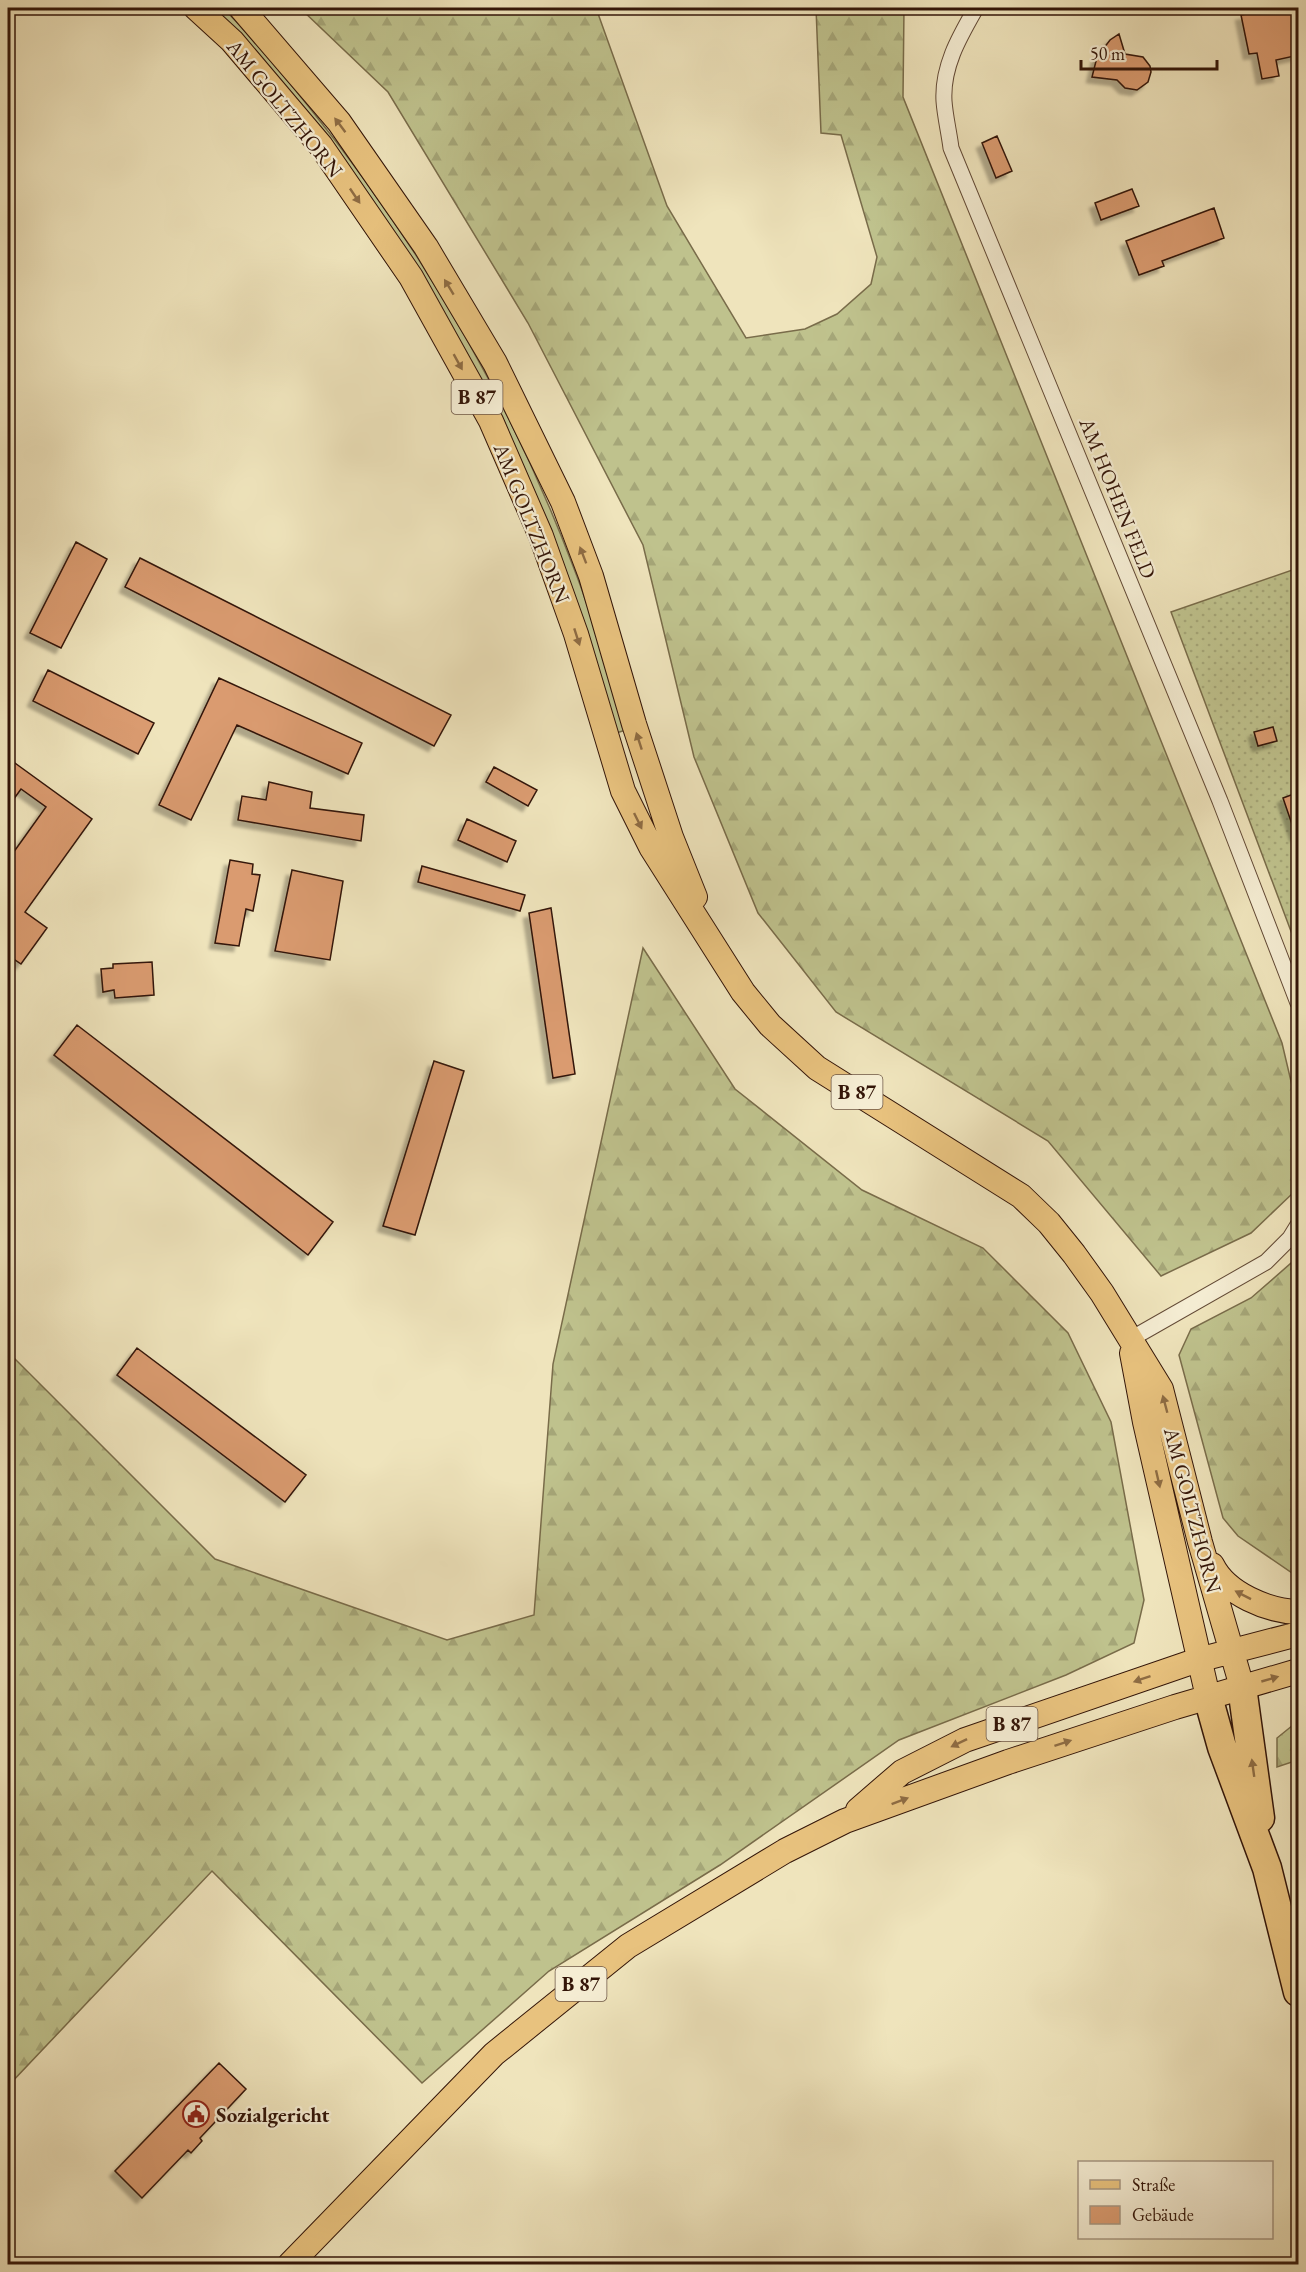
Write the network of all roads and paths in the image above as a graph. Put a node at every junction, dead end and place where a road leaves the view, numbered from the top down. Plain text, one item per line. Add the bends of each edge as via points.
1 (196, 8) edge
2 (241, 8) edge
3 (976, 8) edge
4 (720, 958) junction
5 (1299, 1003) edge
6 (1299, 1225) edge
7 (1130, 1340) junction
8 (1200, 1542) junction
9 (1299, 1612) edge
10 (1299, 1634) edge
11 (1231, 1651) junction
12 (1198, 1660) junction
13 (1299, 1671) edge
14 (1242, 1687) junction
15 (1208, 1697) junction
16 (845, 1821) junction
17 (1267, 1868) junction
18 (1299, 1992) edge
19 (290, 2265) edge

1 -> 4 main road, AM GOLTZHORN / B 87 via 232,41 321,146 411,277 485,411 561,590 623,791 651,847
4 -> 2 main road, AM GOLTZHORN / B 87 via 671,837 591,576 563,501 495,363 426,247 339,122
3 - 5 street, AM HOHEN FELD via 957,40 946,70 944,99 951,148 1216,790
4 - 7 main road, AM GOLTZHORN / B 87 via 770,1025 817,1068 1021,1196 1074,1254
6 - 7 street via 1266,1262
8 -> 7 main road, AM GOLTZHORN / B 87 via 1161,1389
7 -> 12 main road, AM GOLTZHORN / B 87
9 -> 8 main road via 1262,1603 1230,1588 1215,1572
8 - 11 main road, AM GOLTZHORN / B 87
10 - 11 main road
11 - 12 main road, B 87
11 - 14 main road, AM GOLTZHORN / B 87
12 - 15 main road, AM GOLTZHORN / B 87
12 -> 16 main road, B 87 via 965,1740 902,1772
14 -> 13 main road
14 - 15 main road, B 87
17 -> 14 highway
16 -> 15 main road, B 87 via 997,1765
15 - 17 highway via 1221,1747
16 - 19 main road, B 87 via 785,1851 628,1946 494,2054
17 - 18 highway

